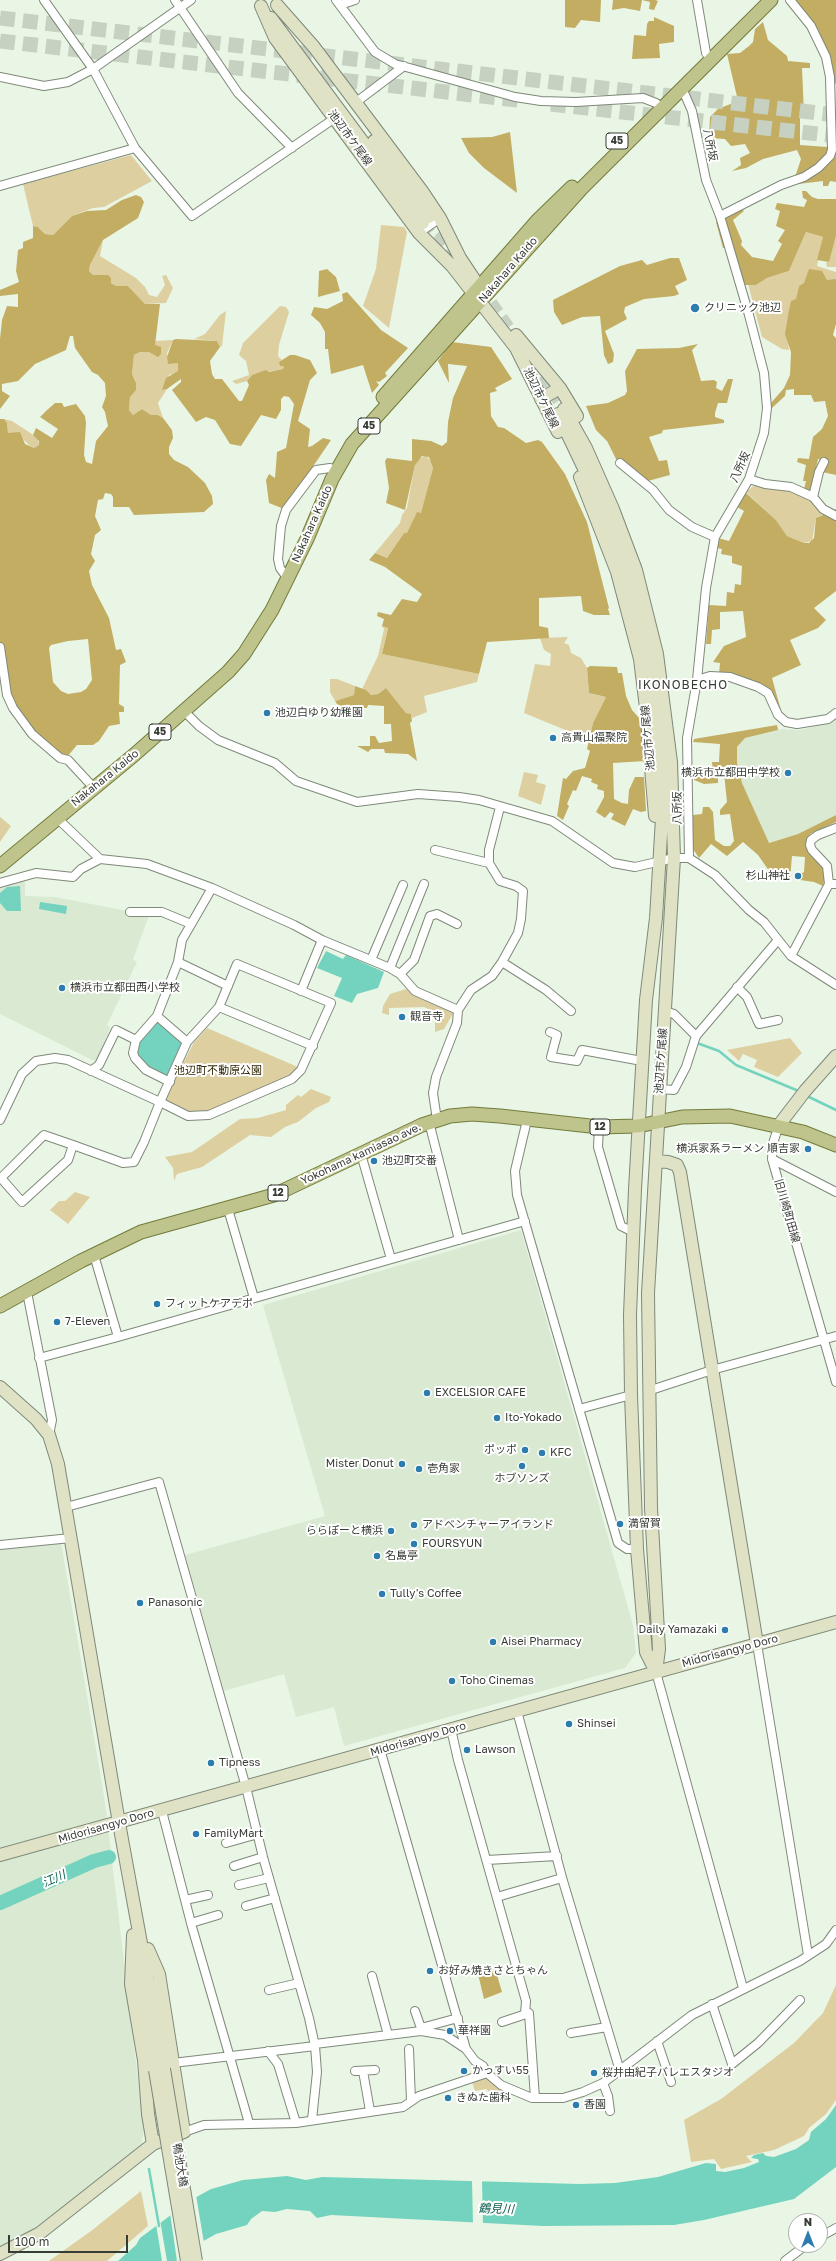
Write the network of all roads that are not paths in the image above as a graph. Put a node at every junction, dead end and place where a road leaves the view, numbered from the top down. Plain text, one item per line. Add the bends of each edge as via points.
1 (44, 0) edge
2 (175, 0) edge
3 (191, 0) edge
4 (354, 0) edge
5 (697, 0) edge
6 (759, 0) edge
7 (771, 0) edge
8 (790, 0) edge
9 (275, 2) edge
10 (259, 3) edge
11 (338, 3) edge
12 (180, 8) junction
13 (706, 53) junction
14 (404, 66) junction
15 (93, 69) junction
16 (0, 77) edge
17 (682, 88) junction
18 (355, 102) junction
19 (659, 105) junction
20 (335, 118) junction
21 (135, 148) junction
22 (292, 148) junction
23 (834, 152) edge
24 (0, 186) edge
25 (720, 216) junction
26 (428, 223) junction
27 (481, 295) junction
28 (560, 388) junction
29 (540, 399) junction
30 (824, 462) dead end
31 (620, 463) dead end
32 (330, 468) junction
33 (749, 478) junction
34 (813, 497) junction
35 (836, 516) edge
36 (715, 537) junction
37 (289, 576) junction
38 (0, 647) edge
39 (696, 680) junction
40 (184, 711) junction
41 (836, 713) edge
42 (93, 787) junction
43 (500, 807) junction
44 (673, 807) junction
45 (56, 818) junction
46 (836, 828) edge
47 (434, 850) dead end
48 (674, 858) junction
49 (689, 858) junction
50 (100, 859) junction
51 (659, 862) junction
52 (489, 863) junction
53 (0, 866) edge
54 (0, 883) edge
55 (424, 884) dead end
56 (833, 884) edge
57 (404, 885) dead end
58 (212, 888) junction
59 (130, 912) dead end
60 (191, 924) junction
61 (458, 924) dead end
62 (322, 940) junction
63 (778, 940) junction
64 (791, 956) junction
65 (371, 960) junction
66 (178, 962) junction
67 (502, 962) junction
68 (390, 968) junction
69 (400, 974) junction
70 (836, 985) edge
71 (228, 986) junction
72 (737, 988) junction
73 (300, 991) junction
74 (220, 1007) junction
75 (458, 1010) junction
76 (571, 1011) dead end
77 (665, 1011) junction
78 (157, 1016) junction
79 (778, 1020) dead end
80 (550, 1032) dead end
81 (696, 1036) junction
82 (136, 1040) junction
83 (187, 1042) junction
84 (313, 1046) junction
85 (836, 1056) edge
86 (642, 1061) junction
87 (91, 1071) junction
88 (170, 1082) junction
89 (659, 1089) junction
90 (160, 1102) junction
91 (0, 1120) edge
92 (528, 1120) junction
93 (433, 1121) junction
94 (656, 1122) junction
95 (779, 1125) junction
96 (638, 1126) junction
97 (598, 1127) junction
98 (836, 1144) edge
99 (73, 1145) junction
100 (361, 1154) junction
101 (772, 1159) junction
102 (656, 1161) junction
103 (836, 1192) edge
104 (228, 1209) junction
105 (525, 1221) junction
106 (633, 1232) junction
107 (459, 1240) junction
108 (94, 1255) junction
109 (391, 1260) junction
110 (27, 1292) junction
111 (254, 1298) junction
112 (0, 1306) edge
113 (836, 1336) edge
114 (118, 1337) junction
115 (824, 1339) junction
116 (39, 1358) junction
117 (712, 1370) junction
118 (836, 1382) edge
119 (1, 1389) edge
120 (648, 1391) junction
121 (630, 1395) junction
122 (579, 1409) junction
123 (49, 1435) junction
124 (66, 1507) junction
125 (71, 1538) junction
126 (0, 1545) edge
127 (637, 1549) junction
128 (836, 1622) edge
129 (756, 1644) junction
130 (656, 1672) junction
131 (517, 1711) junction
132 (451, 1729) junction
133 (380, 1749) junction
134 (246, 1787) junction
135 (162, 1811) junction
136 (119, 1823) junction
137 (258, 1834) junction
138 (226, 1843) dead end
139 (0, 1855) edge
140 (557, 1856) junction
141 (263, 1857) junction
142 (486, 1860) junction
143 (234, 1866) dead end
144 (269, 1878) junction
145 (562, 1878) junction
146 (239, 1885) dead end
147 (208, 1894) dead end
148 (497, 1897) junction
149 (274, 1898) junction
150 (185, 1900) junction
151 (246, 1906) dead end
152 (218, 1915) dead end
153 (191, 1923) junction
154 (836, 1930) edge
155 (137, 1934) junction
156 (808, 1955) junction
157 (372, 1976) dead end
158 (299, 1983) junction
159 (743, 1988) junction
160 (269, 1990) dead end
161 (800, 2000) dead end
162 (712, 2004) junction
163 (415, 2011) dead end
164 (525, 2014) junction
165 (458, 2018) junction
166 (502, 2022) dead end
167 (607, 2027) junction
168 (421, 2030) junction
169 (571, 2033) dead end
170 (388, 2035) junction
171 (657, 2041) junction
172 (315, 2045) junction
173 (409, 2049) dead end
174 (466, 2049) junction
175 (268, 2051) junction
176 (229, 2056) junction
177 (164, 2067) junction
178 (375, 2070) dead end
179 (620, 2070) junction
180 (487, 2072) junction
181 (671, 2082) dead end
182 (603, 2083) junction
183 (535, 2098) junction
184 (411, 2101) junction
185 (370, 2111) junction
186 (610, 2111) dead end
187 (312, 2120) junction
188 (249, 2123) junction
189 (296, 2123) junction
190 (184, 2132) junction
191 (153, 2144) junction
192 (796, 2253) edge
193 (0, 2254) edge
194 (187, 2261) edge
195 (196, 2261) edge
196 (785, 2261) edge

1 - 15 street
2 - 12 street
3 - 12 street
4 - 11 street
5 - 13 street
6 - 13 main road, Nakahara Kaido / 45
7 - 17 main road, Nakahara Kaido / 45
8 - 23 street via 810,26 826,57 830,77
9 - 18 street, 池辺市ケ尾線 via 314,46
9 - 26 street, 池辺市ケ尾線
10 - 20 street, 池辺市ケ尾線 via 275,38
10 - 26 street, 池辺市ケ尾線
11 - 14 street via 375,52 395,64
12 - 15 street
12 - 22 street via 238,93
13 - 19 main road, Nakahara Kaido / 45
14 - 18 street
14 - 19 street via 515,97 541,101 576,102 643,98
15 - 16 street via 68,82 56,85 44,86
15 - 21 street
17 - 19 main road, Nakahara Kaido / 45
17 - 25 street, 八所坂 via 692,111 706,180
18 - 26 street, 池辺市ケ尾線
19 - 27 main road, Nakahara Kaido / 45
20 - 22 street
20 - 26 street, 池辺市ケ尾線
21 - 22 street via 192,216
21 - 24 street
23 - 25 street via 818,168 804,177 781,185
25 - 33 street, 八所坂 via 749,315 766,390 764,433
26 - 27 street, 池辺市ケ尾線 via 460,258
26 - 27 street, 池辺市ケ尾線 via 452,266
27 - 28 street, 池辺市ケ尾線
27 - 29 street, 池辺市ケ尾線 via 516,348
27 - 32 main road, Nakahara Kaido / 45 via 422,351 352,434
27 - 37 main road, Nakahara Kaido / 45 via 352,444 332,479
28 - 29 street
28 - 44 street, 池辺市ケ尾線 via 582,424 619,503 652,601 663,647 675,725 677,797
29 - 51 street, 池辺市ケ尾線 via 574,462 597,517 617,572 640,659
30 - 34 street
31 - 36 street via 652,490 669,510 692,527
32 - 37 main road, Nakahara Kaido / 45 via 300,536
32 - 37 street via 316,470 286,510 281,526 278,559 280,568
33 - 34 street via 765,484 791,487
33 - 36 street, 八所坂
34 - 35 street via 823,509
36 - 39 street, 八所坂 via 706,588
37 - 40 main road, Nakahara Kaido / 45 via 272,610 244,654 228,672
38 - 42 street via 7,696 13,708 32,734 60,758 68,760
39 - 41 street via 710,676 730,677 758,687 768,693 778,715 786,722 797,724 828,719
39 - 49 street, 八所坂 via 687,738
40 - 42 main road, Nakahara Kaido / 45
40 - 43 street via 218,740 274,763 296,781 357,802 418,794 459,797
42 - 45 main road, Nakahara Kaido / 45
43 - 51 street via 552,822 613,863 635,867
43 - 52 street via 489,850
44 - 48 street, 池辺市ケ尾線
44 - 51 street, 池辺市ケ尾線 via 665,705 636,570 586,448 561,411 607,517 627,572 648,660 660,754 662,818
45 - 50 street
45 - 53 main road, Nakahara Kaido / 45
46 - 56 street via 818,835 811,840 810,845 827,866
47 - 52 street
48 - 49 street
48 - 51 street
48 - 77 street, 池辺市ケ尾線
49 - 63 street via 715,875 764,922
50 - 54 street via 81,869 72,880 36,873
50 - 58 street via 147,864
51 - 86 street, 池辺市ケ尾線
52 - 67 street via 500,881 523,891 518,933
55 - 68 street
56 - 64 street
57 - 65 street
58 - 60 street
58 - 62 street
59 - 60 street via 162,912
60 - 66 street via 182,940
61 - 69 street via 437,914 430,916 414,960
62 - 65 street
62 - 73 street
63 - 64 street
63 - 72 street
64 - 70 street
65 - 68 street
66 - 71 street
66 - 78 street
67 - 75 street via 492,976 471,990
67 - 76 street via 546,990
68 - 69 street
69 - 75 street via 415,991
71 - 73 street via 237,964
71 - 74 street
72 - 79 street via 748,997 759,1024
72 - 81 street
73 - 84 street via 332,1003
74 - 83 street
74 - 84 street
75 - 93 street via 457,1023 436,1077
77 - 81 street via 674,1014
77 - 89 street, 池辺市ケ尾線
78 - 82 street
78 - 83 street
80 - 86 street via 557,1035 551,1057 577,1061 582,1050
81 - 89 street via 686,1067 674,1090
82 - 87 street via 116,1030 99,1065
82 - 88 street via 133,1053 135,1058 146,1070
83 - 88 street
84 - 90 street via 301,1070 292,1079 209,1115 188,1116
85 - 95 street, 旧川崎町田線
86 - 96 street, 池辺市ケ尾線
87 - 90 street
87 - 91 street via 68,1060 55,1058 36,1061 22,1074
88 - 90 street
89 - 94 street, 池辺市ケ尾線
90 - 99 street via 134,1162 123,1163
92 - 93 main road, Yokohama kamiasao ave. / 12 via 472,1114
92 - 97 main road, Yokohama kamiasao ave. / 12
92 - 105 street via 514,1175
93 - 100 main road, Yokohama kamiasao ave. / 12
93 - 107 street
94 - 95 main road, Yokohama kamiasao ave. / 12 via 682,1117 730,1116
94 - 96 main road, Yokohama kamiasao ave. / 12
94 - 102 street, 池辺市ケ尾線
95 - 98 main road, Yokohama kamiasao ave. / 12
95 - 101 street, 旧川崎町田線 via 773,1143
96 - 97 main road, Yokohama kamiasao ave. / 12
96 - 106 street, 池辺市ケ尾線
97 - 106 street via 598,1147 621,1226
99 - 99 street via 68,1160 22,1202 1,1178 44,1135
100 - 104 main road, Yokohama kamiasao ave. / 12 via 287,1189
100 - 109 street
101 - 103 street
101 - 115 street, 旧川崎町田線
102 - 117 street via 677,1165 680,1172
102 - 120 street, 池辺市ケ尾線 via 648,1293
104 - 108 main road, Yokohama kamiasao ave. / 12 via 141,1232
104 - 111 street
105 - 107 street
105 - 122 street
106 - 121 street, 池辺市ケ尾線
107 - 109 street
108 - 110 main road, Yokohama kamiasao ave. / 12
108 - 114 street
109 - 111 street
110 - 112 main road, Yokohama kamiasao ave. / 12
110 - 116 street
111 - 114 street
113 - 115 street
114 - 116 street
115 - 117 street
115 - 118 street, 旧川崎町田線
116 - 123 street via 52,1420
117 - 120 street
117 - 129 street
119 - 123 street via 36,1419
120 - 130 street, 池辺市ケ尾線 via 659,1649
121 - 122 street
121 - 127 street, 池辺市ケ尾線
122 - 127 street via 618,1543 628,1549
123 - 124 street via 58,1464
124 - 125 street
124 - 134 street via 159,1482
125 - 126 street
125 - 136 street
127 - 130 street, 池辺市ケ尾線 via 646,1652
128 - 129 street, Midorisangyo Doro
129 - 130 street, Midorisangyo Doro
129 - 156 street
130 - 131 street, Midorisangyo Doro
130 - 159 street
131 - 132 street, Midorisangyo Doro
131 - 140 street
132 - 133 street, Midorisangyo Doro
132 - 142 street
133 - 134 street, Midorisangyo Doro
133 - 165 street
134 - 135 street, Midorisangyo Doro
134 - 137 street
135 - 136 street, Midorisangyo Doro
135 - 150 street
136 - 139 street, Midorisangyo Doro
136 - 155 street
137 - 138 street
137 - 141 street
140 - 142 street
140 - 145 street
141 - 143 street
141 - 144 street
142 - 148 street
144 - 146 street
144 - 149 street
145 - 148 street
145 - 167 street
147 - 150 street
148 - 164 street via 526,2001
149 - 151 street
149 - 158 street
150 - 153 street
152 - 153 street
153 - 176 street
154 - 156 street via 826,1944
155 - 177 street
155 - 177 street via 159,1974
155 - 191 street via 132,1984 144,2060
156 - 159 street
157 - 170 street
158 - 160 street
158 - 172 street
159 - 162 street
161 - 162 street via 758,2043 732,2064
162 - 171 street via 692,2014
163 - 168 street
164 - 166 street
164 - 183 street via 529,2013
165 - 168 street
165 - 174 street
167 - 169 street
167 - 179 street
168 - 170 street
168 - 174 street via 445,2035
170 - 172 street
171 - 179 street
171 - 181 street
172 - 175 street
172 - 187 street via 317,2072
173 - 184 street
174 - 180 street
175 - 176 street
175 - 189 street via 278,2064
176 - 177 street
176 - 188 street
177 - 190 street
177 - 194 street, 鴨池大橋, bridge
177 - 195 street, 鴨池大橋, bridge
178 - 185 street via 359,2071
179 - 182 street
180 - 183 street via 502,2085
180 - 184 street via 463,2079
182 - 183 street via 563,2098
182 - 186 street
184 - 185 street via 403,2107
185 - 187 street
187 - 189 street
188 - 189 street
188 - 190 street via 204,2126
190 - 191 street
191 - 193 street via 40,2233
192 - 196 street

